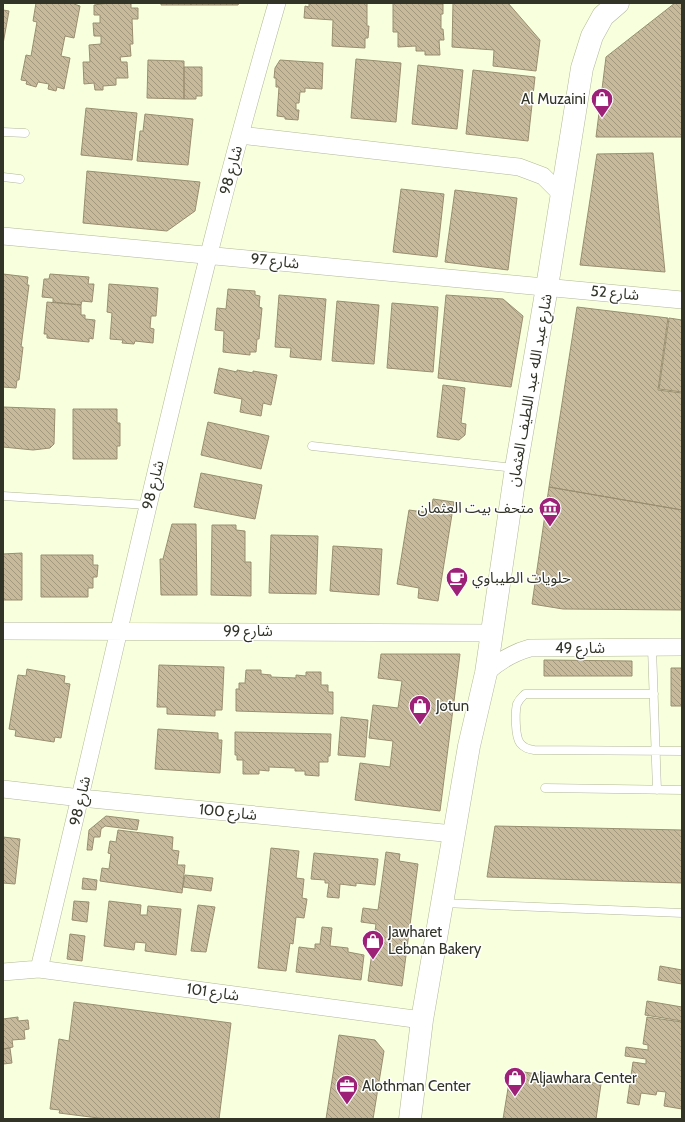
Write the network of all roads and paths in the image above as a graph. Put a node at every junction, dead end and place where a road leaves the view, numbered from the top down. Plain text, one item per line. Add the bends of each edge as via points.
1 (277, 3) edge
2 (618, 3) edge
3 (3, 132) edge
4 (25, 133) dead end
5 (240, 135) junction
6 (3, 177) edge
7 (20, 179) dead end
8 (562, 195) junction
9 (3, 236) edge
10 (209, 254) junction
11 (547, 287) junction
12 (682, 300) edge
13 (312, 446) dead end
14 (516, 468) junction
15 (3, 496) edge
16 (148, 505) junction
17 (119, 630) junction
18 (3, 631) edge
19 (493, 633) junction
20 (682, 647) edge
21 (652, 648) junction
22 (486, 673) junction
23 (654, 694) junction
24 (656, 751) junction
25 (682, 751) edge
26 (545, 788) dead end
27 (3, 789) edge
28 (657, 790) junction
29 (682, 790) edge
30 (81, 798) junction
31 (454, 834) junction
32 (442, 903) junction
33 (682, 913) edge
34 (39, 969) junction
35 (3, 972) edge
36 (422, 1020) junction
37 (410, 1119) edge

1 - 5 street, شارع 98
2 - 8 street, شارع عبد الله عبد اللطيف العثمان via 603,16 592,36 582,68
3 - 4 lane
5 - 8 street via 519,167 543,176
5 - 10 street, شارع 98
6 - 7 lane
8 - 11 street, شارع عبد الله عبد اللطيف العثمان
9 - 10 street, شارع 97
10 - 11 street, شارع 97
10 - 16 street, شارع 98
11 - 12 street, شارع 52
11 - 14 street, شارع عبد الله عبد اللطيف العثمان
13 - 14 lane
14 - 19 street, شارع عبد الله عبد اللطيف العثمان
15 - 16 lane
16 - 17 street, شارع 98
17 - 18 street, شارع 99
17 - 19 street, شارع 99
17 - 30 street, شارع 98
19 - 22 street, شارع عبد الله عبد اللطيف العثمان
20 - 21 street, شارع 49
21 - 22 street, شارع 49 via 530,648 506,657
21 - 23 lane
22 - 31 street, شارع عبد الله عبد اللطيف العثمان via 469,746
23 - 24 lane
23 - 24 lane via 525,694 518,702 516,731 519,742 528,749
24 - 25 lane
24 - 28 lane
26 - 28 lane
27 - 30 street, شارع 100
28 - 29 lane
30 - 31 street, شارع 100
30 - 34 street, شارع 98
31 - 32 street, شارع عبد الله عبد اللطيف العثمان
32 - 33 lane
32 - 36 street, شارع عبد الله عبد اللطيف العثمان
34 - 35 street, شارع 101
34 - 36 street, شارع 101
36 - 37 street, شارع عبد الله عبد اللطيف العثمان

